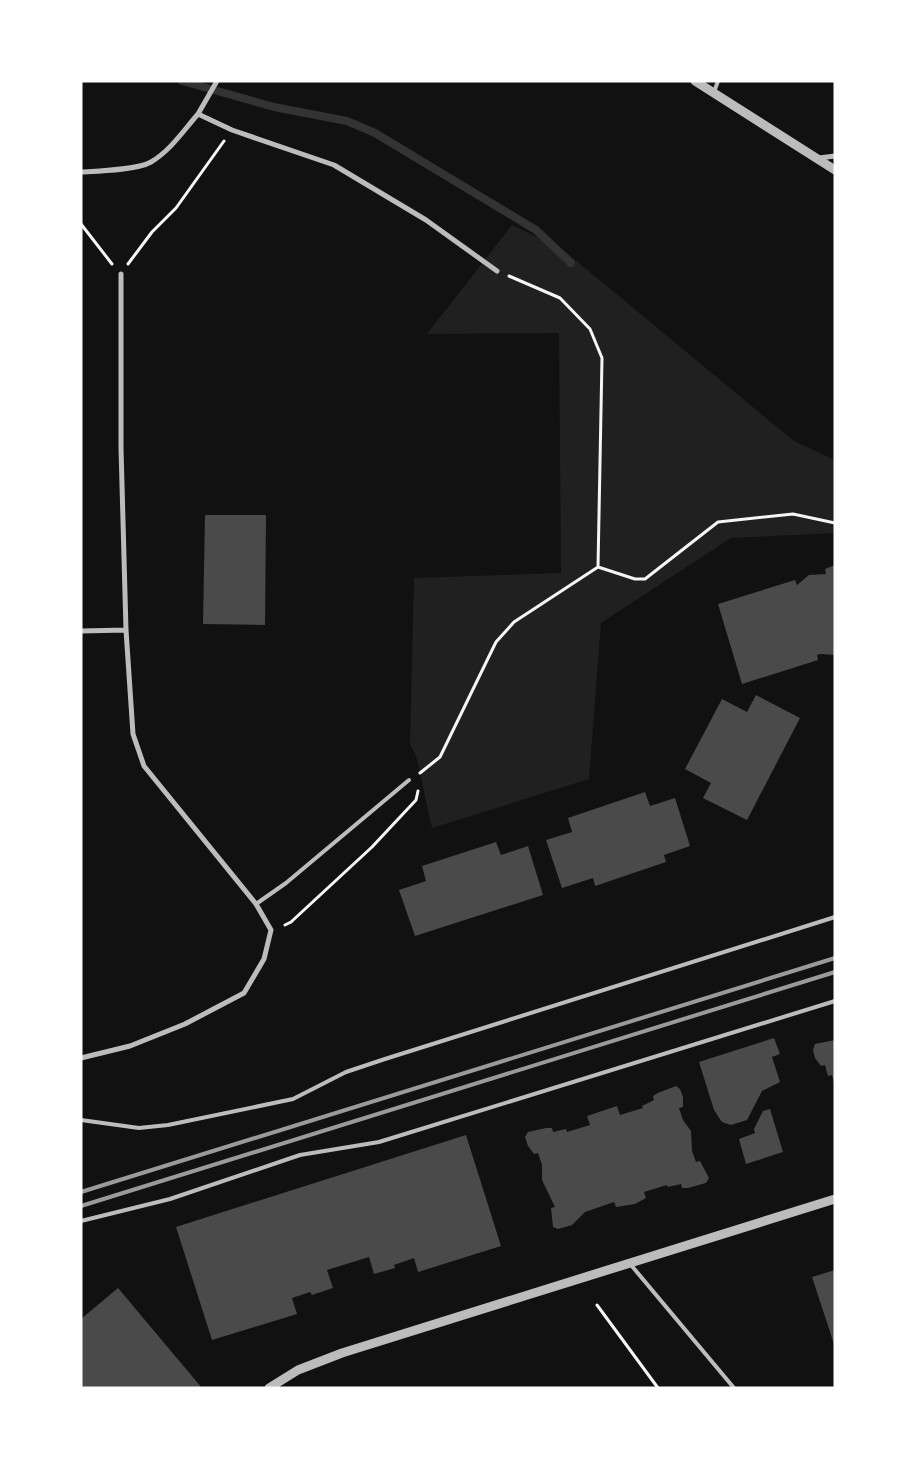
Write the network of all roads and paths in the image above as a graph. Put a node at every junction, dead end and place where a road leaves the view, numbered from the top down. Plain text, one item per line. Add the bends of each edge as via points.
1 (217, 81) edge
2 (695, 81) edge
3 (718, 81) edge
4 (714, 92) junction
5 (198, 114) junction
6 (232, 130) junction
7 (835, 156) edge
8 (818, 158) junction
9 (835, 170) edge
10 (81, 172) edge
11 (81, 224) edge
12 (497, 271) joint
13 (120, 274) junction
14 (835, 524) edge
15 (598, 567) junction
16 (126, 630) junction
17 (81, 631) edge
18 (420, 773) junction
19 (409, 780) joint
20 (256, 904) junction
21 (835, 917) edge
22 (271, 930) junction
23 (835, 1001) edge
24 (81, 1058) edge
25 (81, 1120) edge
26 (835, 1199) edge
27 (81, 1221) edge
28 (630, 1263) junction
29 (597, 1305) dead end
30 (269, 1388) edge
31 (658, 1388) edge
32 (734, 1388) edge

1 - 5 street
2 - 4 street
3 - 4 lane
4 - 8 street
5 - 6 street
5 - 10 street via 150,163 118,170
6 - 12 street via 334,165 426,220
6 - 13 path via 176,208 152,232
7 - 8 street
8 - 9 street
11 - 13 path
12 - 15 path via 560,298 590,328 602,358
13 - 16 street
14 - 15 path via 793,514 718,522 645,579
15 - 18 path via 514,622 496,642 440,757
16 - 17 street
16 - 20 street via 133,734 144,766
18 - 19 path
18 - 22 path via 416,800 291,922
19 - 20 lane via 286,883
20 - 22 street
21 - 25 lane via 346,1072 293,1099 139,1128
22 - 24 street via 264,959 244,993 185,1024 130,1046
23 - 27 lane via 379,1142 300,1155 170,1199
26 - 28 street
28 - 30 street via 326,1358
28 - 32 lane
29 - 31 path

